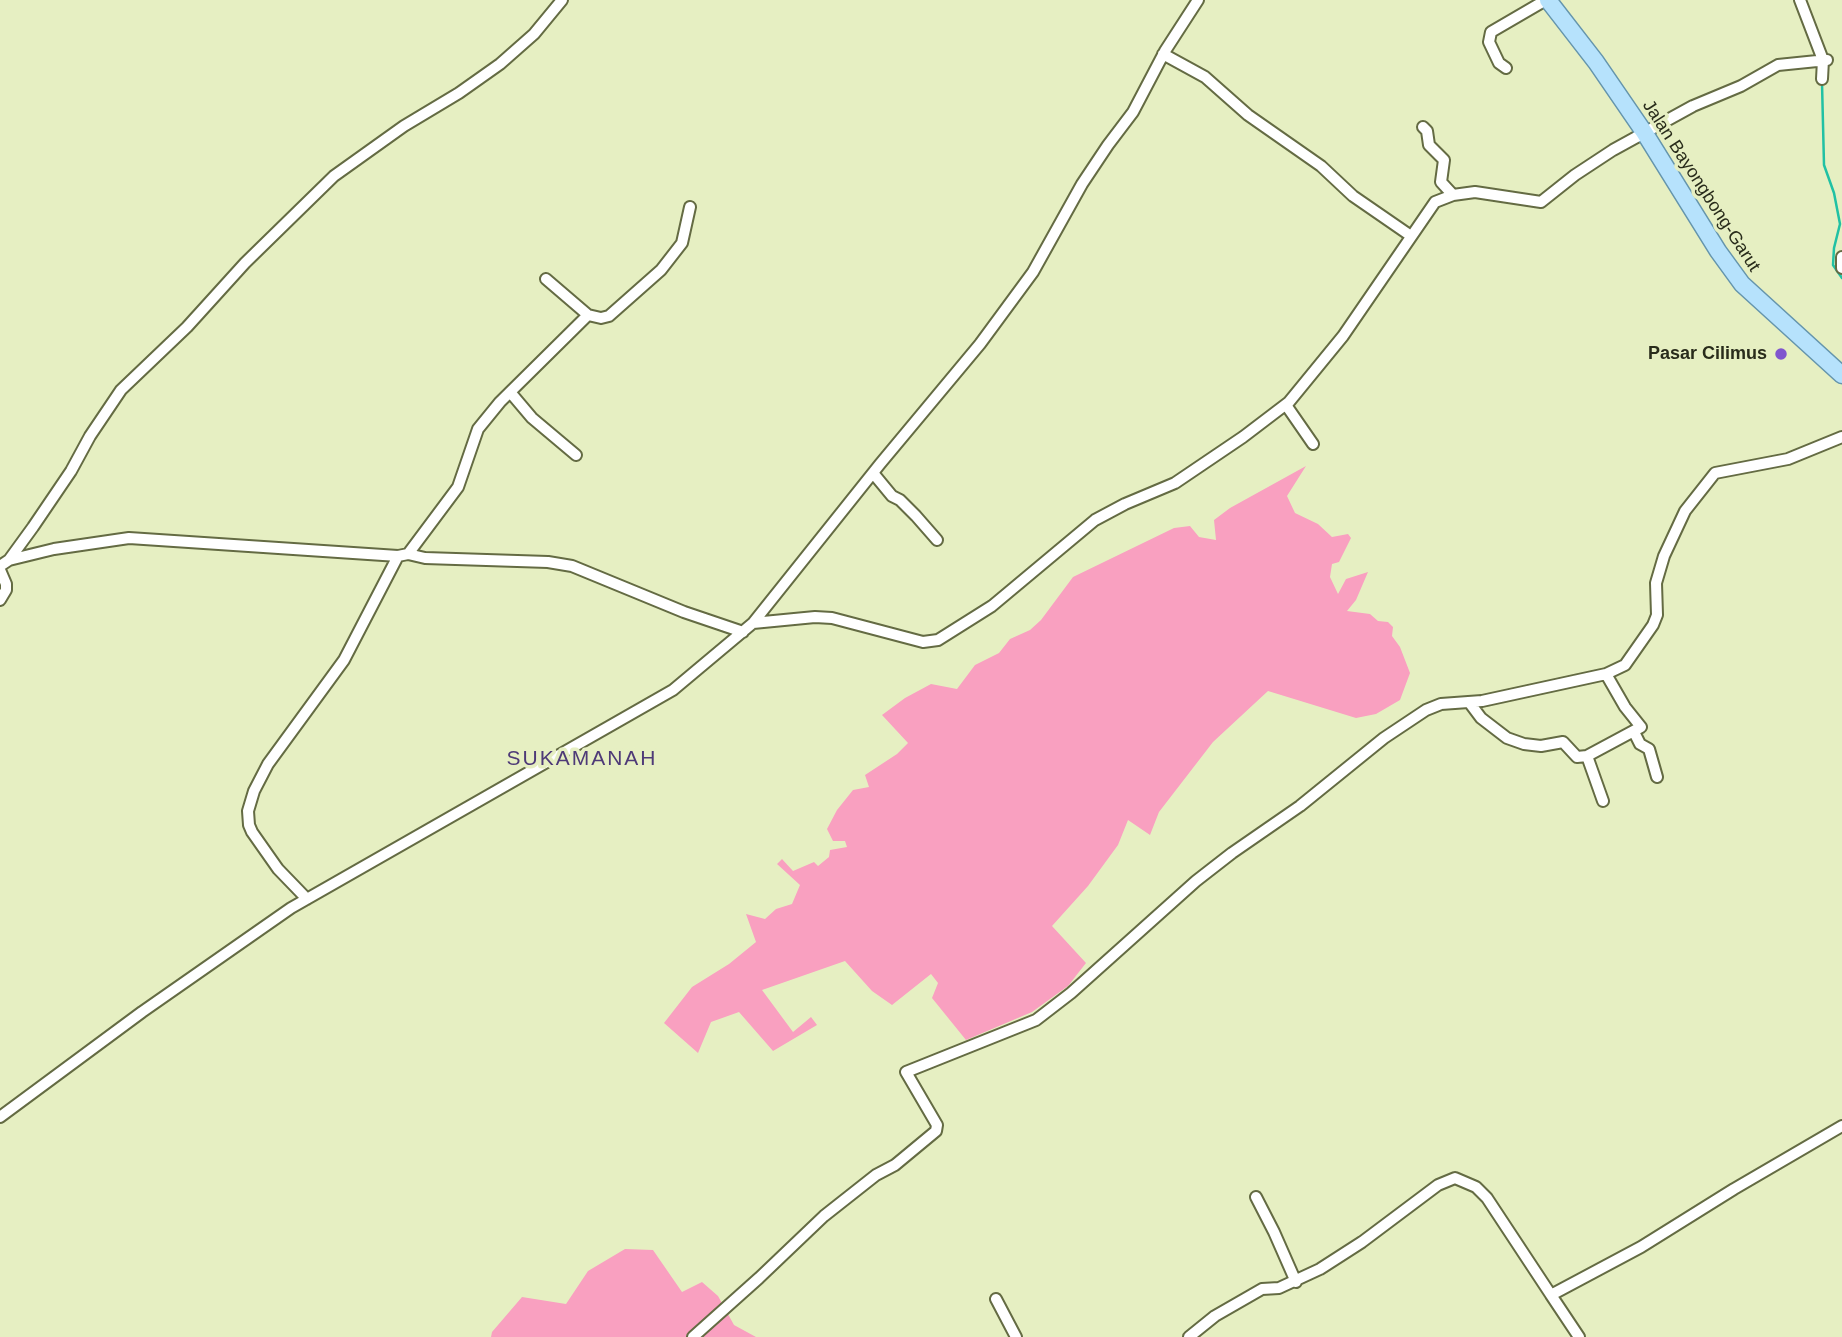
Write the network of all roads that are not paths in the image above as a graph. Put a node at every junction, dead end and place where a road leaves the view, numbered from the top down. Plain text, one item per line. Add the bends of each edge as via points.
1 (562, 0) edge
2 (1198, 0) edge
3 (1547, 0) edge
4 (1800, 0) edge
5 (1163, 54) junction
6 (1825, 60) junction
7 (1506, 68) dead end
8 (1822, 79) dead end
9 (1423, 127) dead end
10 (1644, 132) junction
11 (1452, 195) junction
12 (690, 207) dead end
13 (1411, 236) junction
14 (1842, 257) edge
15 (1842, 268) edge
16 (546, 279) dead end
17 (588, 315) junction
18 (1842, 375) edge
19 (510, 392) junction
20 (1286, 405) junction
21 (1842, 437) edge
22 (1313, 444) dead end
23 (576, 455) dead end
24 (873, 473) junction
25 (937, 540) dead end
26 (403, 555) junction
27 (3, 565) edge
28 (0, 600) edge
29 (753, 623) junction
30 (743, 632) junction
31 (1605, 674) junction
32 (1469, 702) junction
33 (1634, 732) junction
34 (1587, 756) junction
35 (1657, 777) dead end
36 (1603, 801) dead end
37 (307, 899) junction
38 (0, 1117) edge
39 (1842, 1126) edge
40 (1256, 1197) dead end
41 (1296, 1282) junction
42 (1551, 1295) junction
43 (996, 1299) dead end
44 (693, 1337) edge
45 (1016, 1337) edge
46 (1189, 1337) edge
47 (1579, 1337) edge

1 - 27 street via 534,34 500,64 334,176 245,263 121,390 71,471
2 - 5 street
3 - 7 street via 1491,32 1489,42
3 - 10 main road, Jalan Bayongbong-Garut
4 - 6 street
5 - 13 street via 1205,77 1248,115
5 - 24 street via 1133,112 1082,184 1033,272
6 - 8 street
6 - 10 street via 1778,65
9 - 11 street via 1429,145 1444,160 1441,182
10 - 11 street via 1541,202 1475,192
10 - 18 main road, Jalan Bayongbong-Garut via 1742,284
11 - 13 street via 1435,202
12 - 17 street via 682,243 661,270 609,316
13 - 20 street via 1343,336
14 - 15 street
16 - 17 street
17 - 19 street
19 - 23 street
19 - 26 street via 478,429 455,492
20 - 22 street
20 - 29 street via 1175,483 1095,520 992,606 938,640 923,642 832,618
21 - 31 street via 1788,459 1715,473 1685,512 1664,556 1656,583 1653,625 1632,659
24 - 25 street
24 - 29 street
26 - 27 street via 128,538 54,549
26 - 30 street via 572,566
26 - 37 street via 344,660 268,764 248,811 252,832
27 - 28 street via 6,590
29 - 30 street
30 - 37 street via 673,690
31 - 32 street
31 - 33 street via 1641,726
32 - 34 street via 1480,718 1507,738 1541,746 1563,742 1577,757
32 - 44 street via 1426,710 1384,738 1196,881 1036,1020 906,1072 937,1125 936,1131 824,1216
33 - 34 street
33 - 35 street via 1649,749
34 - 36 street
37 - 38 street
39 - 42 street via 1642,1247
40 - 41 street
41 - 42 street via 1455,1178 1487,1198
41 - 46 street via 1262,1289
42 - 47 street
43 - 45 street

